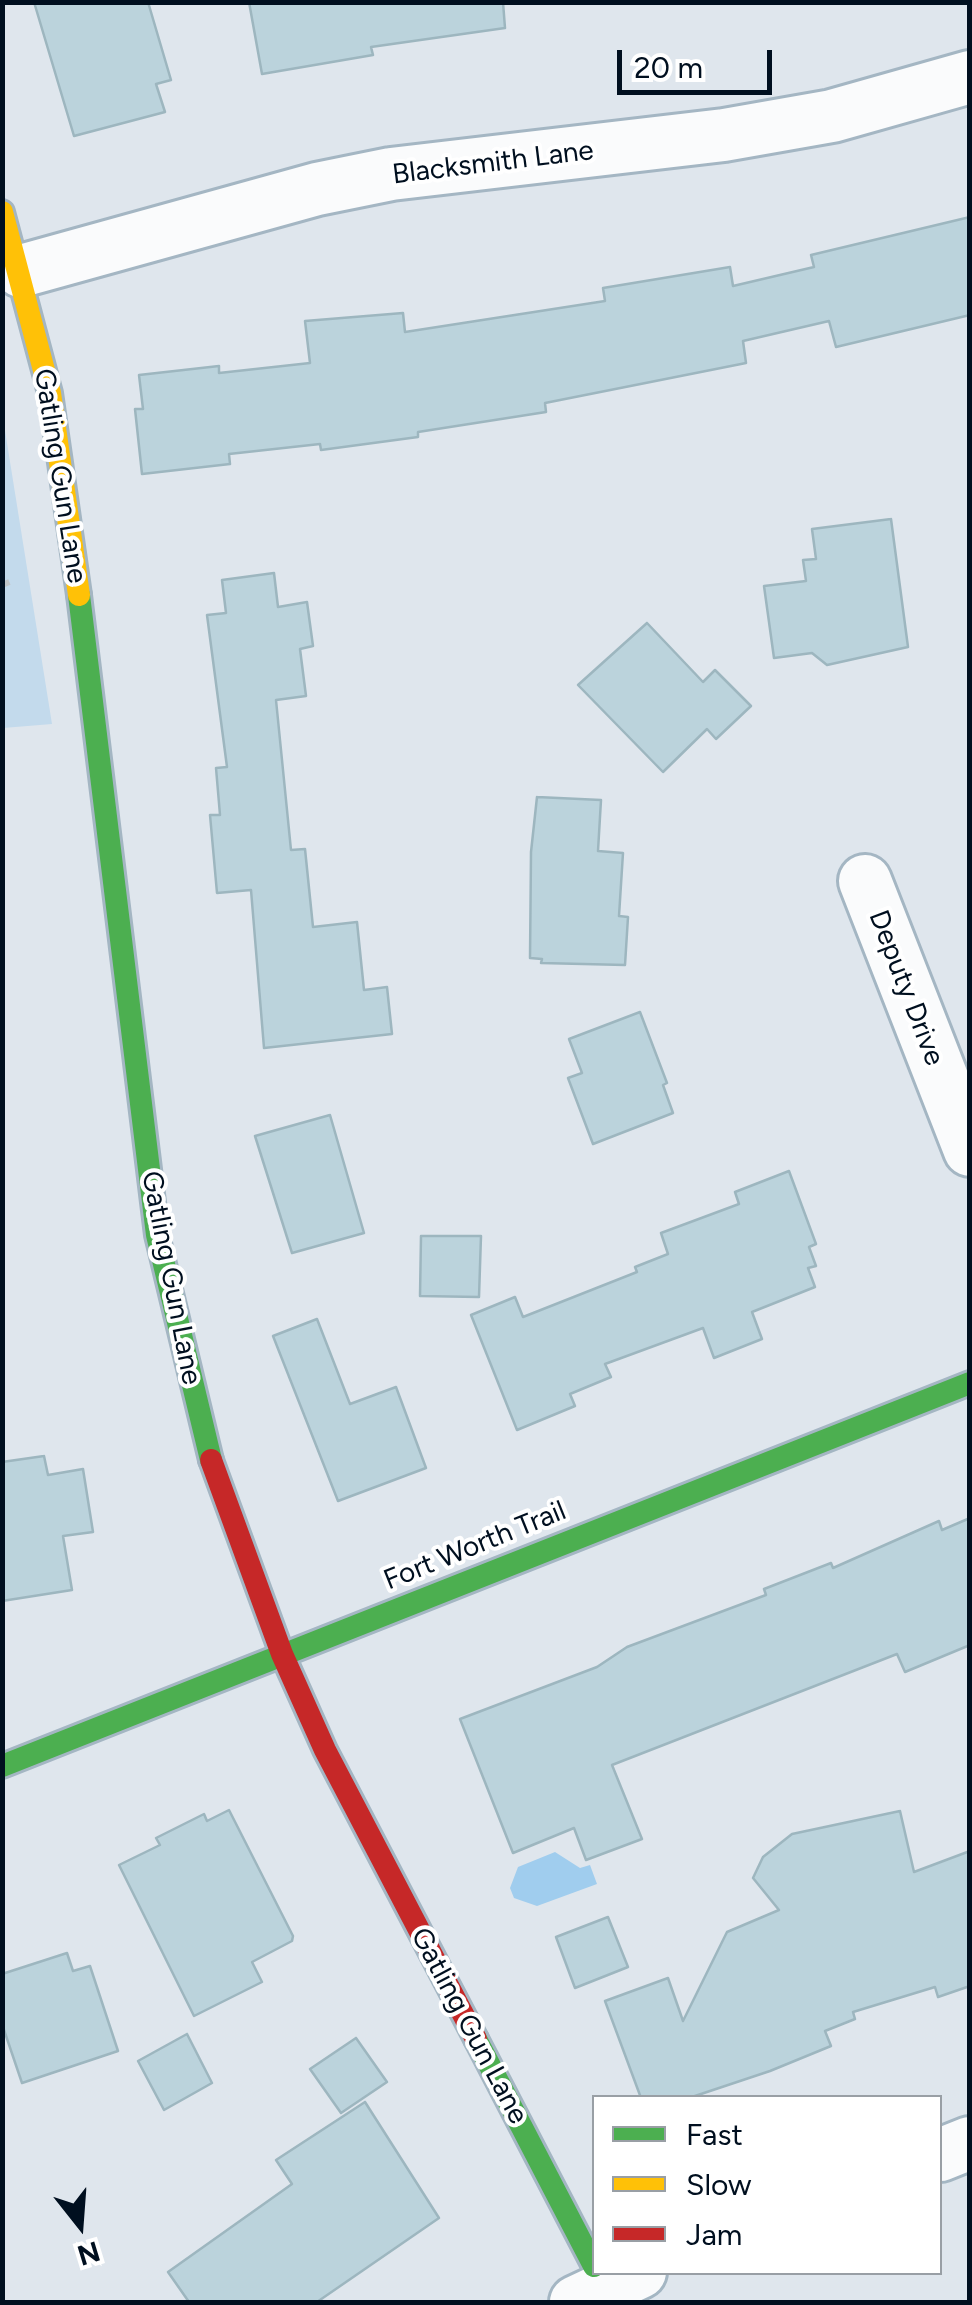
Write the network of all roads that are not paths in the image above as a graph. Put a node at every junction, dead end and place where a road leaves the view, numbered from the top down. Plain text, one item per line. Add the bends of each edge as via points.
1 (970, 77) edge
2 (2, 212) edge
3 (21, 271) junction
4 (864, 881) dead end
5 (970, 1150) edge
6 (970, 1383) edge
7 (282, 1654) junction
8 (2, 1766) edge
9 (970, 2143) edge
10 (942, 2154) edge
11 (592, 2259) edge

1 - 3 street, Blacksmith Lane via 832,116 724,135 391,174
2 - 3 street, Gatling Gun Lane
3 - 7 street, Gatling Gun Lane via 50,393 74,554 156,1234 215,1475
4 - 5 street, Deputy Drive
6 - 7 street, Fort Worth Trail
7 - 8 street, Fort Worth Trail
7 - 11 street, Gatling Gun Lane via 325,1750
9 - 10 street

